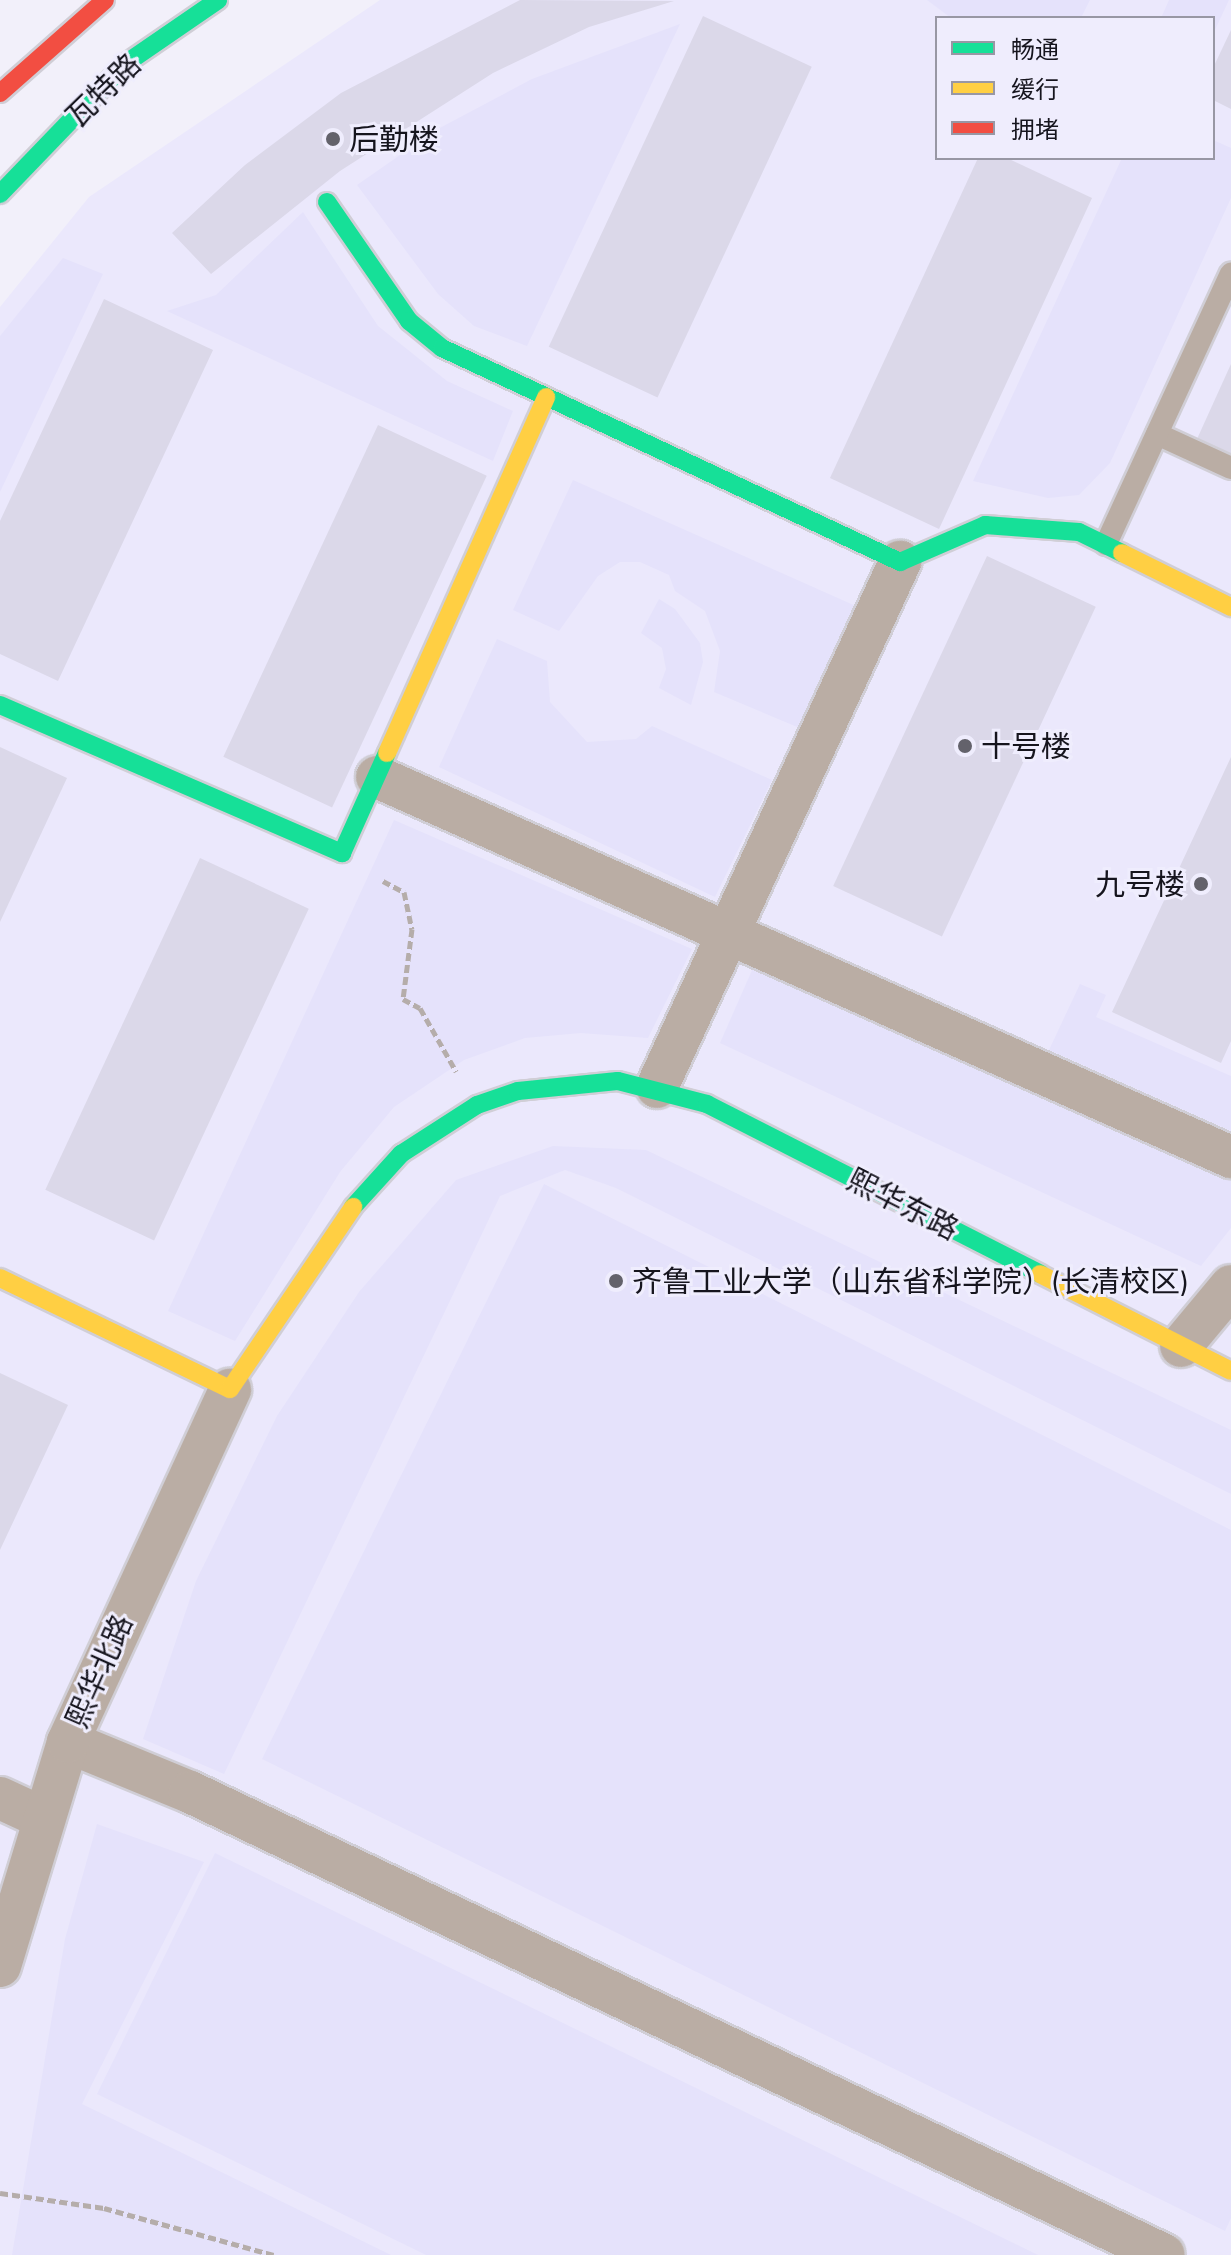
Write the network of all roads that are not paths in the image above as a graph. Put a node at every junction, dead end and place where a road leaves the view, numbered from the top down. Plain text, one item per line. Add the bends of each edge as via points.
1 (105, 0) edge
2 (218, 0) edge
3 (0, 93) edge
4 (0, 194) edge
5 (327, 202) dead end
6 (1231, 273) edge
7 (546, 397) junction
8 (1157, 434) junction
9 (1231, 468) edge
10 (1106, 544) junction
11 (900, 562) junction
12 (1231, 607) edge
13 (0, 705) edge
14 (377, 777) junction
15 (729, 936) junction
16 (657, 1087) junction
17 (1231, 1157) edge
18 (0, 1278) edge
19 (1231, 1286) edge
20 (1181, 1346) junction
21 (1231, 1371) edge
22 (230, 1389) junction
23 (68, 1742) junction
24 (0, 1798) edge
25 (43, 1818) junction
26 (0, 1966) edge
27 (1164, 2255) edge

1 - 3 street
2 - 4 street, 瓦特路 via 125,64
5 - 7 street via 409,321 442,348
6 - 8 lane
7 - 11 street
7 - 14 street
8 - 9 lane
8 - 10 lane
10 - 11 street via 1079,532 985,525
10 - 12 street
11 - 15 street
13 - 14 street via 342,853
14 - 15 street
15 - 16 street
15 - 17 street
16 - 20 street, 熙华东路 via 707,1104
16 - 22 street, 熙华东路 via 563,1083 477,1105 429,1132 369,1187 300,1276
18 - 22 street
19 - 20 street
20 - 21 street, 熙华东路
22 - 23 street, 熙华北路
23 - 25 street, 熙华北路
23 - 27 street via 190,1792
24 - 25 street
25 - 26 street, 熙华北路

